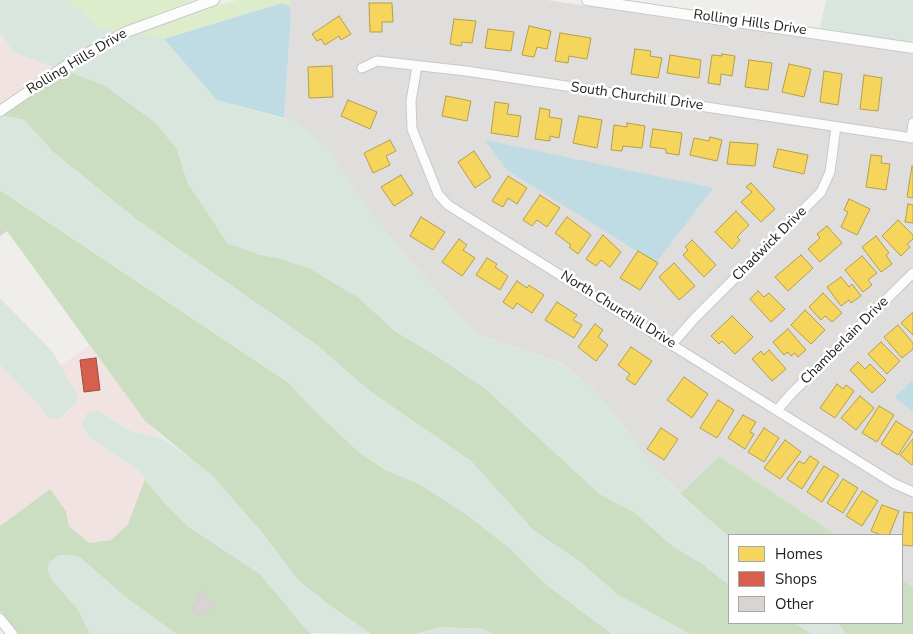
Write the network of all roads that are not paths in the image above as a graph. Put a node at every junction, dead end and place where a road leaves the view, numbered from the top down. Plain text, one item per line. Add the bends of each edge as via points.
1 (214, 0) edge
2 (587, 0) edge
3 (913, 48) edge
4 (417, 66) junction
5 (362, 68) dead end
6 (0, 111) edge
7 (913, 123) edge
8 (836, 127) junction
9 (912, 138) edge
10 (913, 273) edge
11 (672, 344) junction
12 (778, 409) junction
13 (913, 492) edge
14 (0, 620) edge
15 (12, 634) edge

1 - 6 street, Rolling Hills Drive via 126,32 70,63
2 - 3 street, Rolling Hills Drive
4 - 5 street, South Churchill Drive via 377,61
4 - 8 street, South Churchill Drive
4 - 11 street, North Churchill Drive via 411,101 412,129 438,194 448,205
7 - 9 street
8 - 9 street, South Churchill Drive
8 - 11 street, Chadwick Drive via 830,172 821,192
10 - 12 street, Chamberlain Drive
11 - 12 street, North Churchill Drive
12 - 13 street, North Churchill Drive
14 - 15 street

